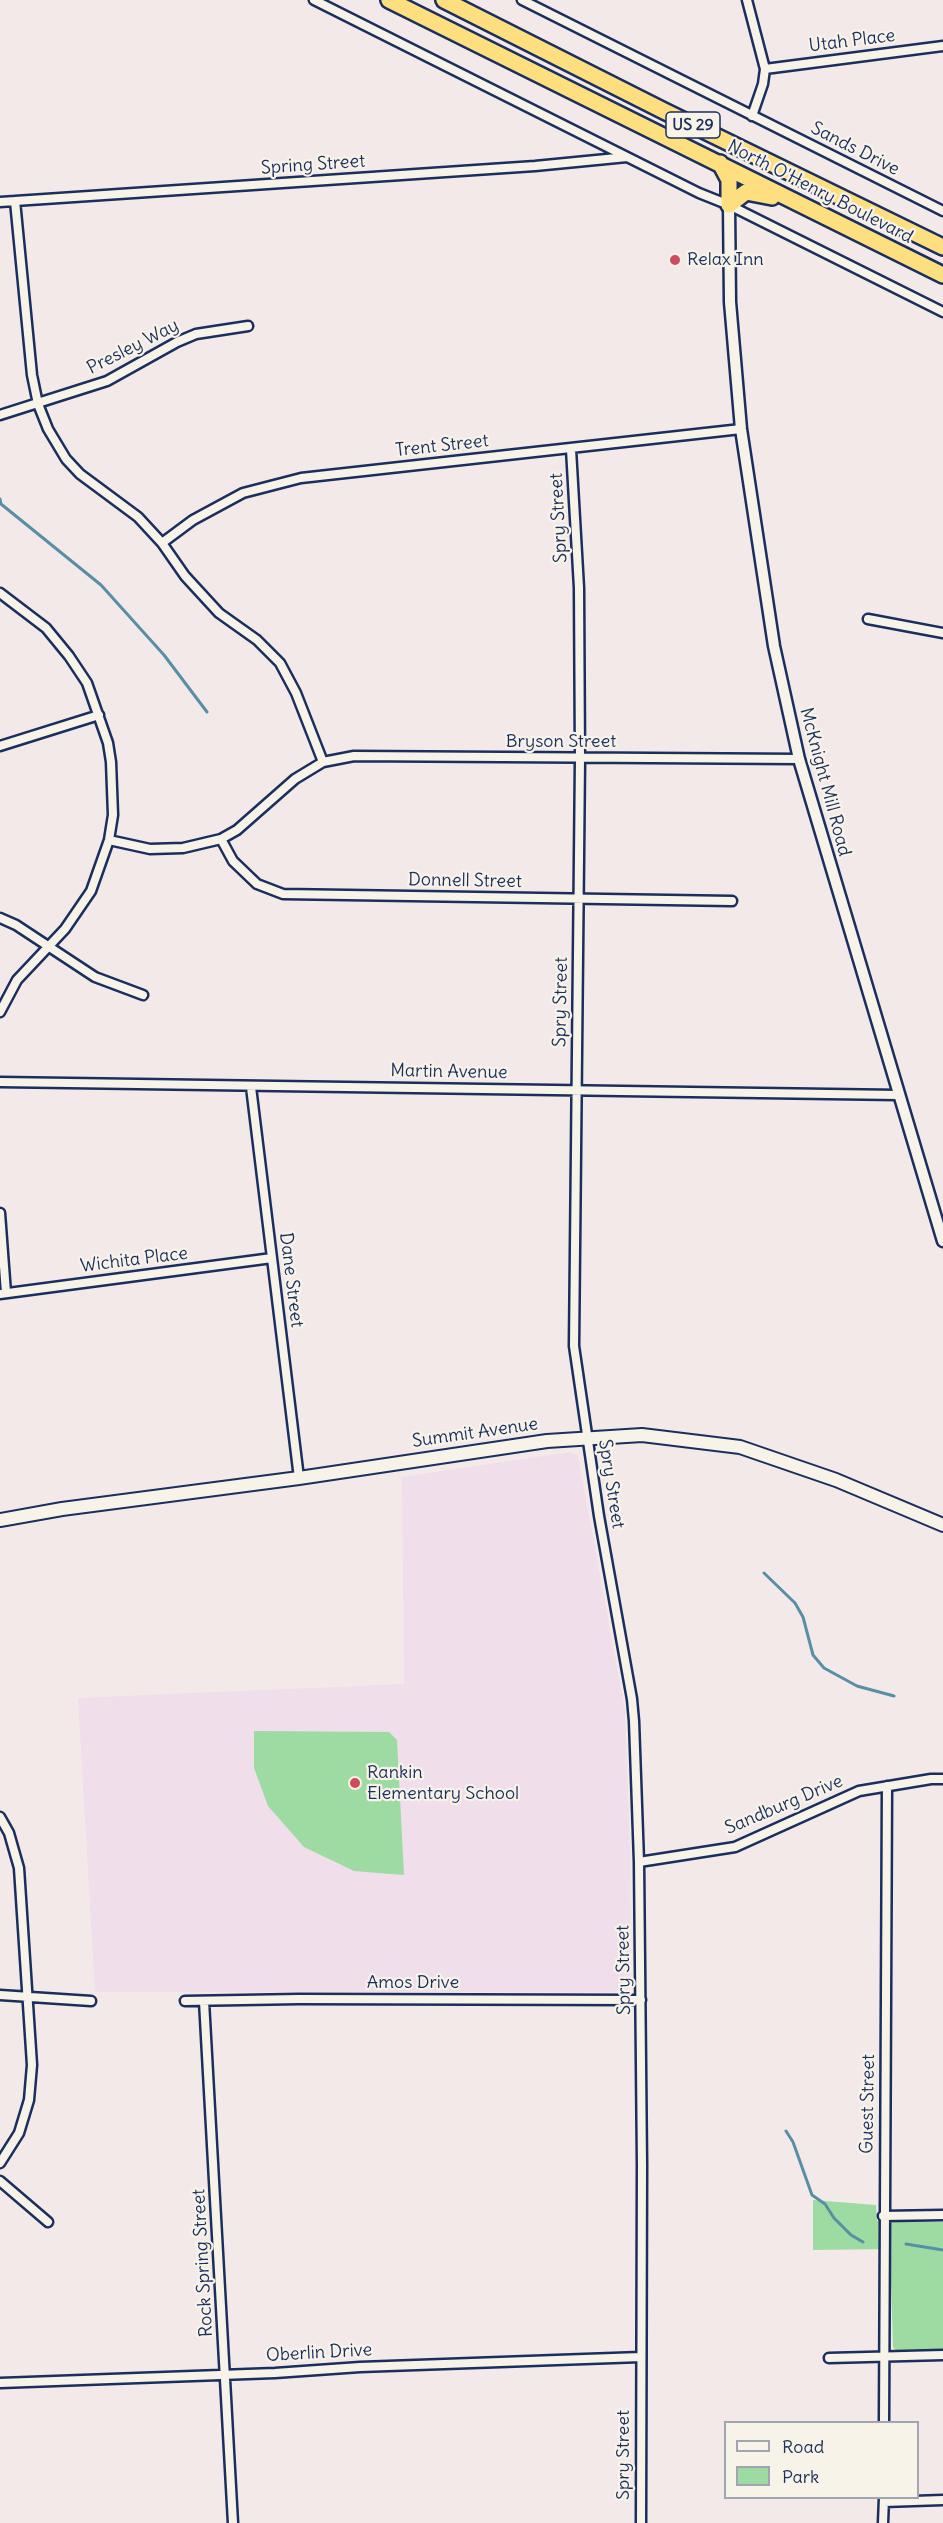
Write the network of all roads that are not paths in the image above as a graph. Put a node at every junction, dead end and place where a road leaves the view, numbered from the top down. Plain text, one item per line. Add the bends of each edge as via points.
1 (314, 0) edge
2 (389, 0) edge
3 (444, 0) edge
4 (522, 0) edge
5 (747, 0) edge
6 (943, 46) edge
7 (765, 69) junction
8 (752, 116) junction
9 (628, 157) junction
10 (720, 163) junction
11 (787, 198) junction
12 (15, 201) junction
13 (0, 202) edge
14 (729, 205) junction
15 (943, 211) edge
16 (943, 247) edge
17 (943, 275) edge
18 (943, 312) edge
19 (248, 326) dead end
20 (38, 404) junction
21 (0, 415) edge
22 (741, 429) junction
23 (571, 449) junction
24 (162, 543) junction
25 (0, 593) edge
26 (868, 619) dead end
27 (943, 633) edge
28 (99, 715) junction
29 (0, 746) edge
30 (580, 759) junction
31 (799, 759) junction
32 (323, 762) junction
33 (221, 839) junction
34 (109, 840) junction
35 (578, 899) junction
36 (732, 901) dead end
37 (0, 918) edge
38 (48, 946) junction
39 (143, 995) dead end
40 (0, 1012) edge
41 (0, 1082) edge
42 (251, 1087) junction
43 (577, 1091) junction
44 (898, 1095) junction
45 (0, 1213) edge
46 (943, 1241) edge
47 (272, 1258) junction
48 (3, 1294) edge
49 (586, 1437) junction
50 (299, 1478) junction
51 (0, 1520) edge
52 (943, 1525) edge
53 (943, 1779) edge
54 (887, 1786) junction
55 (0, 1817) edge
56 (639, 1862) junction
57 (0, 1995) edge
58 (27, 1997) junction
59 (641, 2000) junction
60 (91, 2001) dead end
61 (185, 2001) dead end
62 (204, 2001) junction
63 (0, 2163) edge
64 (0, 2181) edge
65 (943, 2215) edge
66 (883, 2216) junction
67 (48, 2222) dead end
68 (943, 2355) edge
69 (641, 2357) junction
70 (884, 2357) junction
71 (829, 2358) dead end
72 (226, 2374) junction
73 (0, 2384) edge
74 (884, 2421) edge
75 (884, 2500) edge
76 (943, 2500) edge
77 (233, 2523) edge
78 (641, 2523) edge
79 (884, 2523) edge

1 - 9 street
2 - 10 highway, North O'Henry Boulevard / US 29
3 - 16 highway, North O'Henry Boulevard / US 29
4 - 8 street, Sands Drive
5 - 7 street
6 - 7 street, Utah Place
7 - 8 street
8 - 15 street, Sands Drive
9 - 12 street, Spring Street
9 - 14 street
10 - 11 highway, North O'Henry Boulevard / US 29
10 - 14 highway via 729,180
11 - 14 highway via 746,192
11 - 17 highway, North O'Henry Boulevard / US 29
12 - 13 street, Spring Street
12 - 20 street
14 - 18 street
14 - 22 street, McKnight Mill Road via 732,320
19 - 20 street, Presley Way via 196,334 107,381
20 - 21 street, Presley Way
20 - 24 street via 66,459 138,517
22 - 23 street, Trent Street
22 - 31 street, McKnight Mill Road via 774,646
23 - 24 street, Trent Street via 301,478 243,493
23 - 30 street, Spry Street via 579,588
24 - 32 street via 185,576 219,613 257,640 280,663
25 - 28 street via 45,628 69,656 87,683
26 - 27 street
28 - 29 street
28 - 34 street via 111,762 113,816
30 - 31 street, Bryson Street
30 - 32 street, Bryson Street via 354,756
30 - 35 street, Spry Street
31 - 44 street, McKnight Mill Road
32 - 33 street via 295,779 237,830
33 - 34 street via 183,848 150,849
33 - 35 street, Donnell Street via 233,861 258,884 283,894
34 - 38 street via 91,891
35 - 36 street, Donnell Street
35 - 43 street, Spry Street
37 - 38 street
38 - 39 street via 95,977
38 - 40 street via 17,980
41 - 42 street, Martin Avenue
42 - 43 street, Martin Avenue
42 - 47 street, Dane Street
43 - 44 street, Martin Avenue
43 - 49 street, Spry Street via 574,1346
44 - 46 street, McKnight Mill Road
45 - 48 street
47 - 48 street, Wichita Place
47 - 50 street, Dane Street
49 - 50 main road, Summit Avenue
49 - 52 main road, Summit Avenue via 642,1435 740,1447 836,1480
49 - 56 street, Spry Street via 632,1699
50 - 51 main road, Summit Avenue
53 - 54 street, Sandburg Drive
54 - 56 street, Sandburg Drive via 859,1791 735,1847
54 - 66 street, Guest Street
55 - 58 street via 19,1868
56 - 59 street, Spry Street
57 - 58 street
58 - 60 street
58 - 63 street via 32,2065 29,2100 19,2133
59 - 62 street, Amos Drive
59 - 69 street, Spry Street
61 - 62 street, Amos Drive
62 - 72 street, Rock Spring Street
64 - 67 street
65 - 66 street
66 - 70 street, Guest Street
68 - 70 street
69 - 72 street, Oberlin Drive
69 - 78 street, Spry Street
70 - 71 street
70 - 74 street, Guest Street
72 - 73 street, Oberlin Drive
72 - 77 street, Rock Spring Street
75 - 76 street
75 - 79 street

